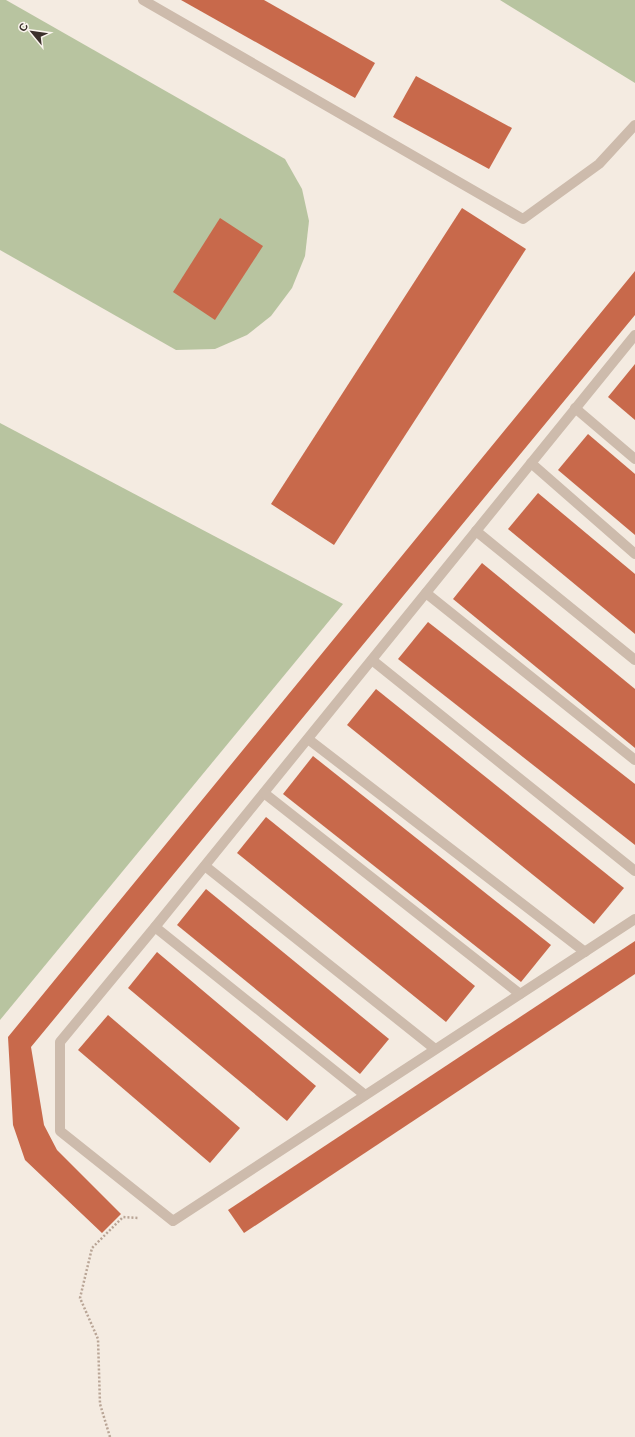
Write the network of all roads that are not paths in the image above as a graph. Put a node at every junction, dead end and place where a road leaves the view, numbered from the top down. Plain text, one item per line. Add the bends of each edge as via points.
1 (143, 0) edge
2 (635, 125) edge
3 (635, 335) edge
4 (575, 408) junction
5 (635, 459) edge
6 (531, 463) junction
7 (476, 531) junction
8 (635, 554) edge
9 (426, 593) junction
10 (372, 660) junction
11 (635, 660) edge
12 (308, 739) junction
13 (635, 760) edge
14 (264, 793) junction
15 (205, 866) junction
16 (635, 871) edge
17 (635, 919) edge
18 (155, 927) junction
19 (585, 952) junction
20 (520, 994) junction
21 (436, 1049) junction
22 (365, 1095) junction

1 - 2 lane via 523,219 599,164
3 - 4 lane
4 - 5 lane
4 - 6 lane
6 - 7 lane
6 - 8 lane
7 - 9 lane
7 - 11 lane
9 - 10 lane
9 - 13 lane
10 - 12 lane
10 - 16 lane
12 - 14 lane
12 - 19 lane
14 - 15 lane
14 - 20 lane
15 - 18 lane
15 - 21 lane
17 - 19 lane
18 - 22 lane
18 - 22 lane via 60,1042 60,1131 173,1221
19 - 20 lane
20 - 21 lane
21 - 22 lane

